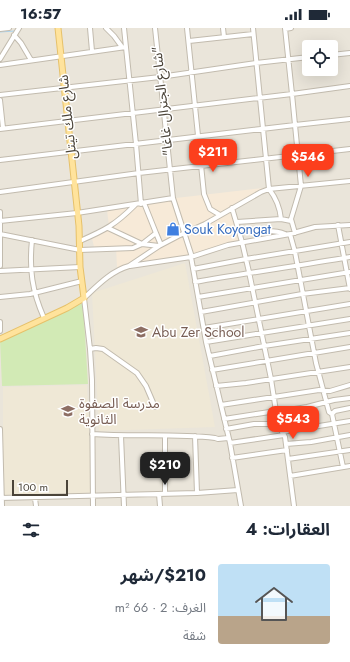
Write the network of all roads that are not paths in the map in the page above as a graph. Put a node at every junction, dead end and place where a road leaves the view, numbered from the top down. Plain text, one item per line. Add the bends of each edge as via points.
1 (9, 28) edge
2 (19, 28) edge
3 (58, 28) edge
4 (90, 28) edge
5 (106, 28) edge
6 (124, 28) edge
7 (155, 28) edge
8 (187, 28) edge
9 (223, 28) edge
10 (253, 28) edge
11 (285, 28) edge
12 (291, 28) edge
13 (0, 29) edge
14 (253, 34) junction
15 (14, 35) junction
16 (224, 37) junction
17 (189, 40) junction
18 (124, 47) junction
19 (92, 51) junction
20 (350, 53) edge
21 (338, 54) edge
22 (61, 56) junction
23 (302, 58) edge
24 (0, 59) edge
25 (288, 59) junction
26 (31, 60) junction
27 (256, 63) junction
28 (0, 65) edge
29 (193, 72) junction
30 (160, 77) junction
31 (130, 80) junction
32 (350, 86) edge
33 (64, 88) junction
34 (292, 94) junction
35 (0, 95) edge
36 (260, 98) junction
37 (0, 100) edge
38 (196, 106) junction
39 (164, 110) junction
40 (133, 113) junction
41 (350, 119) edge
42 (68, 121) junction
43 (295, 124) junction
44 (263, 128) junction
45 (2, 129) edge
46 (199, 137) junction
47 (167, 140) junction
48 (136, 144) junction
49 (350, 149) edge
50 (71, 151) junction
51 (298, 156) junction
52 (0, 160) edge
53 (266, 160) junction
54 (202, 166) junction
55 (169, 170) junction
56 (139, 173) junction
57 (350, 181) edge
58 (74, 182) junction
59 (301, 186) junction
60 (269, 189) junction
61 (0, 192) edge
62 (173, 198) junction
63 (142, 203) junction
64 (135, 204) junction
65 (232, 208) junction
66 (0, 212) edge
67 (77, 213) junction
68 (220, 215) junction
69 (281, 219) junction
70 (0, 221) edge
71 (291, 221) junction
72 (237, 222) junction
73 (338, 225) junction
74 (350, 225) edge
75 (108, 228) junction
76 (239, 229) junction
77 (156, 233) junction
78 (185, 233) junction
79 (0, 234) edge
80 (290, 234) junction
81 (32, 240) junction
82 (80, 241) junction
83 (242, 242) junction
84 (350, 242) edge
85 (142, 244) junction
86 (341, 244) junction
87 (160, 245) junction
88 (80, 250) junction
89 (295, 252) junction
90 (192, 257) junction
91 (350, 257) edge
92 (344, 258) junction
93 (246, 259) junction
94 (0, 266) edge
95 (129, 266) junction
96 (298, 266) junction
97 (80, 267) junction
98 (193, 269) junction
99 (31, 270) junction
100 (0, 271) edge
101 (249, 272) junction
102 (348, 272) edge
103 (299, 280) junction
104 (82, 281) junction
105 (195, 282) junction
106 (252, 288) junction
107 (350, 288) edge
108 (34, 293) junction
109 (302, 294) junction
110 (0, 297) edge
111 (198, 297) junction
112 (84, 298) junction
113 (255, 302) junction
114 (350, 304) edge
115 (306, 311) junction
116 (201, 312) junction
117 (44, 318) junction
118 (258, 318) junction
119 (350, 319) edge
120 (0, 322) edge
121 (309, 325) junction
122 (204, 328) junction
123 (0, 331) edge
124 (261, 332) junction
125 (350, 333) edge
126 (0, 339) edge
127 (312, 339) junction
128 (206, 342) junction
129 (264, 346) junction
130 (350, 347) edge
131 (90, 349) junction
132 (314, 353) junction
133 (210, 356) junction
134 (267, 360) junction
135 (350, 366) edge
136 (212, 370) junction
137 (319, 372) junction
138 (271, 379) junction
139 (350, 385) edge
140 (216, 386) junction
141 (323, 390) junction
142 (274, 397) junction
143 (350, 398) edge
144 (327, 402) junction
145 (220, 405) junction
146 (155, 407) dead end
147 (350, 408) edge
148 (276, 411) junction
149 (332, 414) junction
150 (224, 419) junction
151 (350, 421) edge
152 (278, 424) junction
153 (334, 424) junction
154 (0, 429) edge
155 (226, 429) junction
156 (283, 433) junction
157 (92, 434) junction
158 (350, 435) edge
159 (121, 436) junction
160 (165, 436) junction
161 (195, 436) junction
162 (0, 437) edge
163 (337, 438) junction
164 (229, 440) junction
165 (286, 444) junction
166 (287, 450) junction
167 (350, 450) edge
168 (340, 451) junction
169 (232, 458) junction
170 (288, 459) junction
171 (350, 466) edge
172 (343, 467) junction
173 (290, 476) junction
174 (238, 490) junction
175 (197, 493) junction
176 (159, 494) junction
177 (165, 494) junction
178 (124, 495) junction
179 (93, 496) junction
180 (1, 498) edge
181 (35, 498) junction
182 (2, 506) edge
183 (36, 506) edge
184 (93, 506) edge
185 (124, 506) edge
186 (160, 506) edge
187 (241, 506) edge
188 (294, 506) edge

1 - 13 street
2 - 15 street
3 - 22 main road, شارع ملك تيتل
4 - 19 street
5 - 18 street
6 - 18 street
7 - 30 street, "شارع الجنرال غاغا"
8 - 17 street
9 - 16 street
10 - 14 street
11 - 12 street
11 - 25 street
14 - 16 street
14 - 27 street
15 - 24 street
15 - 26 street
16 - 17 street
17 - 29 street
18 - 19 street
18 - 31 street
19 - 22 street
20 - 21 street
22 - 26 street
22 - 33 main road, شارع ملك تيتل
23 - 25 street
25 - 27 street
25 - 34 street
26 - 28 street
27 - 29 street
27 - 36 street
29 - 30 street
29 - 38 street
30 - 31 street
30 - 39 street, "شارع الجنرال غاغا"
31 - 33 street
31 - 40 street
32 - 34 street
33 - 35 street
33 - 42 main road, شارع ملك تيتل
34 - 36 street
34 - 43 street
36 - 38 street
36 - 44 street
37 - 45 street
38 - 39 street
38 - 46 street
39 - 40 street
39 - 47 street, "شارع الجنرال غاغا"
40 - 42 street
40 - 48 street
41 - 43 street
42 - 45 street
42 - 50 main road, شارع ملك تيتل
43 - 44 street
43 - 51 street
44 - 46 street
44 - 53 street
46 - 47 street
46 - 54 street
47 - 48 street
47 - 55 street, "شارع الجنرال غاغا"
48 - 50 street
48 - 56 street
49 - 51 street
50 - 52 street
50 - 58 main road, شارع ملك تيتل
51 - 53 street
51 - 59 street
53 - 54 street
53 - 60 street
54 - 55 street
54 - 68 street via 207,203 212,212
55 - 56 street
55 - 62 street, "شارع الجنرال غاغا"
56 - 58 street
56 - 63 street
57 - 59 street
58 - 61 street
58 - 67 main road, شارع ملك تيتل
59 - 60 street
59 - 71 street
60 - 65 street
60 - 69 street via 278,203
62 - 63 street
62 - 78 street, "شارع الجنرال غاغا"
63 - 64 street
63 - 77 street
64 - 67 street
64 - 75 street
65 - 68 street
65 - 72 street
66 - 70 street
67 - 70 street
67 - 82 main road, شارع ملك تيتل
68 - 78 street
69 - 71 street
69 - 72 street
70 - 79 street
71 - 80 street
72 - 76 street
73 - 74 street
73 - 80 street via 314,227
73 - 86 street
75 - 82 street
75 - 85 street
76 - 80 street
76 - 83 street
77 - 85 street
77 - 87 street
78 - 87 street
78 - 90 street, "شارع الجنرال غاغا"
79 - 81 street
79 - 94 street
80 - 83 street
80 - 89 street
81 - 88 street
81 - 99 street
82 - 88 main road, شارع ملك تيتل
83 - 90 street
83 - 93 street
84 - 86 street
85 - 87 street
85 - 88 street via 133,248
86 - 89 street
86 - 92 street
87 - 95 street
88 - 97 main road, شارع ملك تيتل
89 - 93 street
89 - 96 street
90 - 95 street
90 - 98 street, "شارع الجنرال غاغا"
91 - 92 street
92 - 96 street
92 - 102 street
93 - 98 street
93 - 101 street
95 - 112 street via 102,281
96 - 101 street
96 - 103 street
97 - 99 street
97 - 104 main road, شارع ملك تيتل
98 - 105 street, "شارع الجنرال غاغا"
99 - 100 street
99 - 108 street
101 - 105 street
101 - 106 street
102 - 103 street
102 - 107 street
103 - 106 street
103 - 109 street
104 - 108 street
104 - 112 main road, شارع ملك تيتل
105 - 111 street, "شارع الجنرال غاغا"
106 - 111 street
106 - 113 street
107 - 109 street
108 - 110 street
108 - 117 street
109 - 113 street
109 - 115 street
111 - 116 street, "شارع الجنرال غاغا"
112 - 117 main road
112 - 131 street
113 - 116 street
113 - 118 street
114 - 115 street
115 - 118 street
115 - 121 street
116 - 122 street, "شارع الجنرال غاغا"
117 - 126 main road
118 - 122 street
118 - 124 street
119 - 121 street
120 - 123 street
121 - 124 street
121 - 127 street
122 - 128 street, "شارع الجنرال غاغا"
124 - 128 street
124 - 129 street
125 - 127 street
127 - 129 street
127 - 132 street
128 - 133 street, "شارع الجنرال غاغا"
129 - 133 street
129 - 134 street
130 - 132 street
131 - 146 street via 100,348 137,373
131 - 157 street
132 - 134 street
132 - 137 street
133 - 136 street, "شارع الجنرال غاغا"
134 - 136 street
134 - 138 street
135 - 137 street
136 - 140 street, "شارع الجنرال غاغا"
137 - 138 street
137 - 141 street
138 - 140 street
138 - 142 street
139 - 141 street via 330,391
140 - 145 street, "شارع الجنرال غاغا"
141 - 142 street
141 - 144 street
142 - 145 street
142 - 148 street
143 - 144 street
144 - 148 street via 317,406
144 - 149 street
145 - 150 street, "شارع الجنرال غاغا"
147 - 149 street
148 - 150 street
148 - 152 street
149 - 153 street
150 - 155 street, "شارع الجنرال غاغا"
151 - 153 street
152 - 155 street via 254,424
152 - 156 street
153 - 156 street
153 - 163 street
154 - 162 street
155 - 164 street, "شارع الجنرال غاغا"
156 - 164 street
156 - 165 street
157 - 159 street
157 - 179 street
158 - 163 street
159 - 160 street
159 - 178 street
160 - 161 street
160 - 177 street
161 - 164 street
161 - 175 street
162 - 180 street
163 - 165 street
163 - 168 street
164 - 169 street, "شارع الجنرال غاغا"
165 - 166 street
166 - 169 street
166 - 170 street
167 - 168 street
168 - 170 street
168 - 172 street
169 - 174 street, "شارع الجنرال غاغا"
170 - 173 street
171 - 172 street
172 - 173 street
173 - 188 street
174 - 175 street
174 - 187 street, "شارع الجنرال غاغا"
175 - 177 street
176 - 177 street
176 - 178 street
176 - 186 street
178 - 179 street
178 - 185 street
179 - 181 street
179 - 184 street
180 - 181 street
180 - 182 street
181 - 183 street

